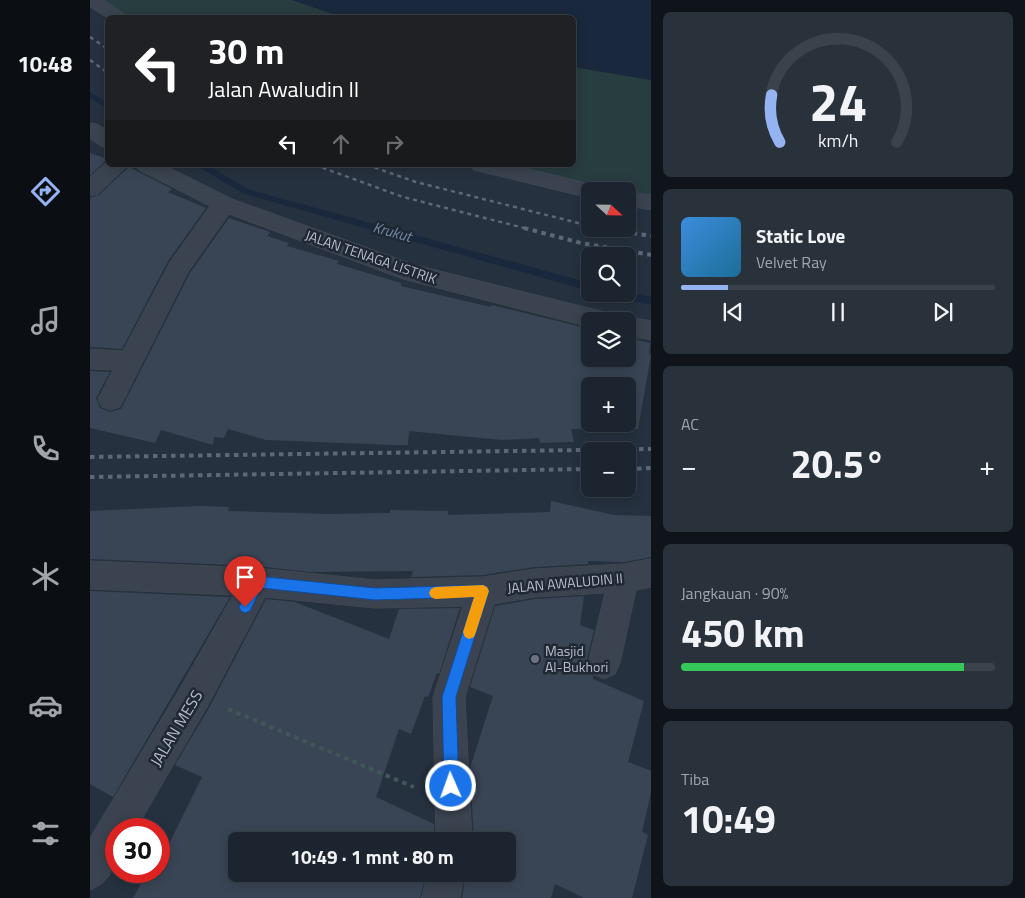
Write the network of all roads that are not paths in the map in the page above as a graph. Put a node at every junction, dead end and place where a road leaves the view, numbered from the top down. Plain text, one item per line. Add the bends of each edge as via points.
1 (90, 0) edge
2 (116, 15) edge
3 (90, 129) edge
4 (105, 139) edge
5 (116, 167) edge
6 (151, 167) edge
7 (490, 167) edge
8 (90, 189) edge
9 (581, 189) edge
10 (636, 201) edge
11 (651, 203) edge
12 (224, 204) junction
13 (581, 315) edge
14 (636, 328) edge
15 (651, 331) edge
16 (90, 359) edge
17 (128, 361) junction
18 (111, 398) dead end
19 (90, 575) edge
20 (638, 576) edge
21 (257, 582) junction
22 (483, 591) junction
23 (604, 663) dead end
24 (454, 832) edge
25 (90, 872) edge
26 (444, 882) edge
27 (441, 898) edge

1 - 2 street
3 - 4 street
5 - 8 street
6 - 12 street, JALAN TENAGA LISTRIK
7 - 9 street
10 - 11 street
12 - 13 street, JALAN TENAGA LISTRIK via 411,274
12 - 17 street via 178,268
14 - 15 street
16 - 17 street
17 - 18 street
19 - 21 street, JALAN AWALUDIN II
20 - 22 street, JALAN AWALUDIN II via 535,583
20 - 23 street
21 - 22 street, JALAN AWALUDIN II via 375,594
21 - 25 street, JALAN MESS via 195,695
22 - 24 street via 449,697
26 - 27 street

